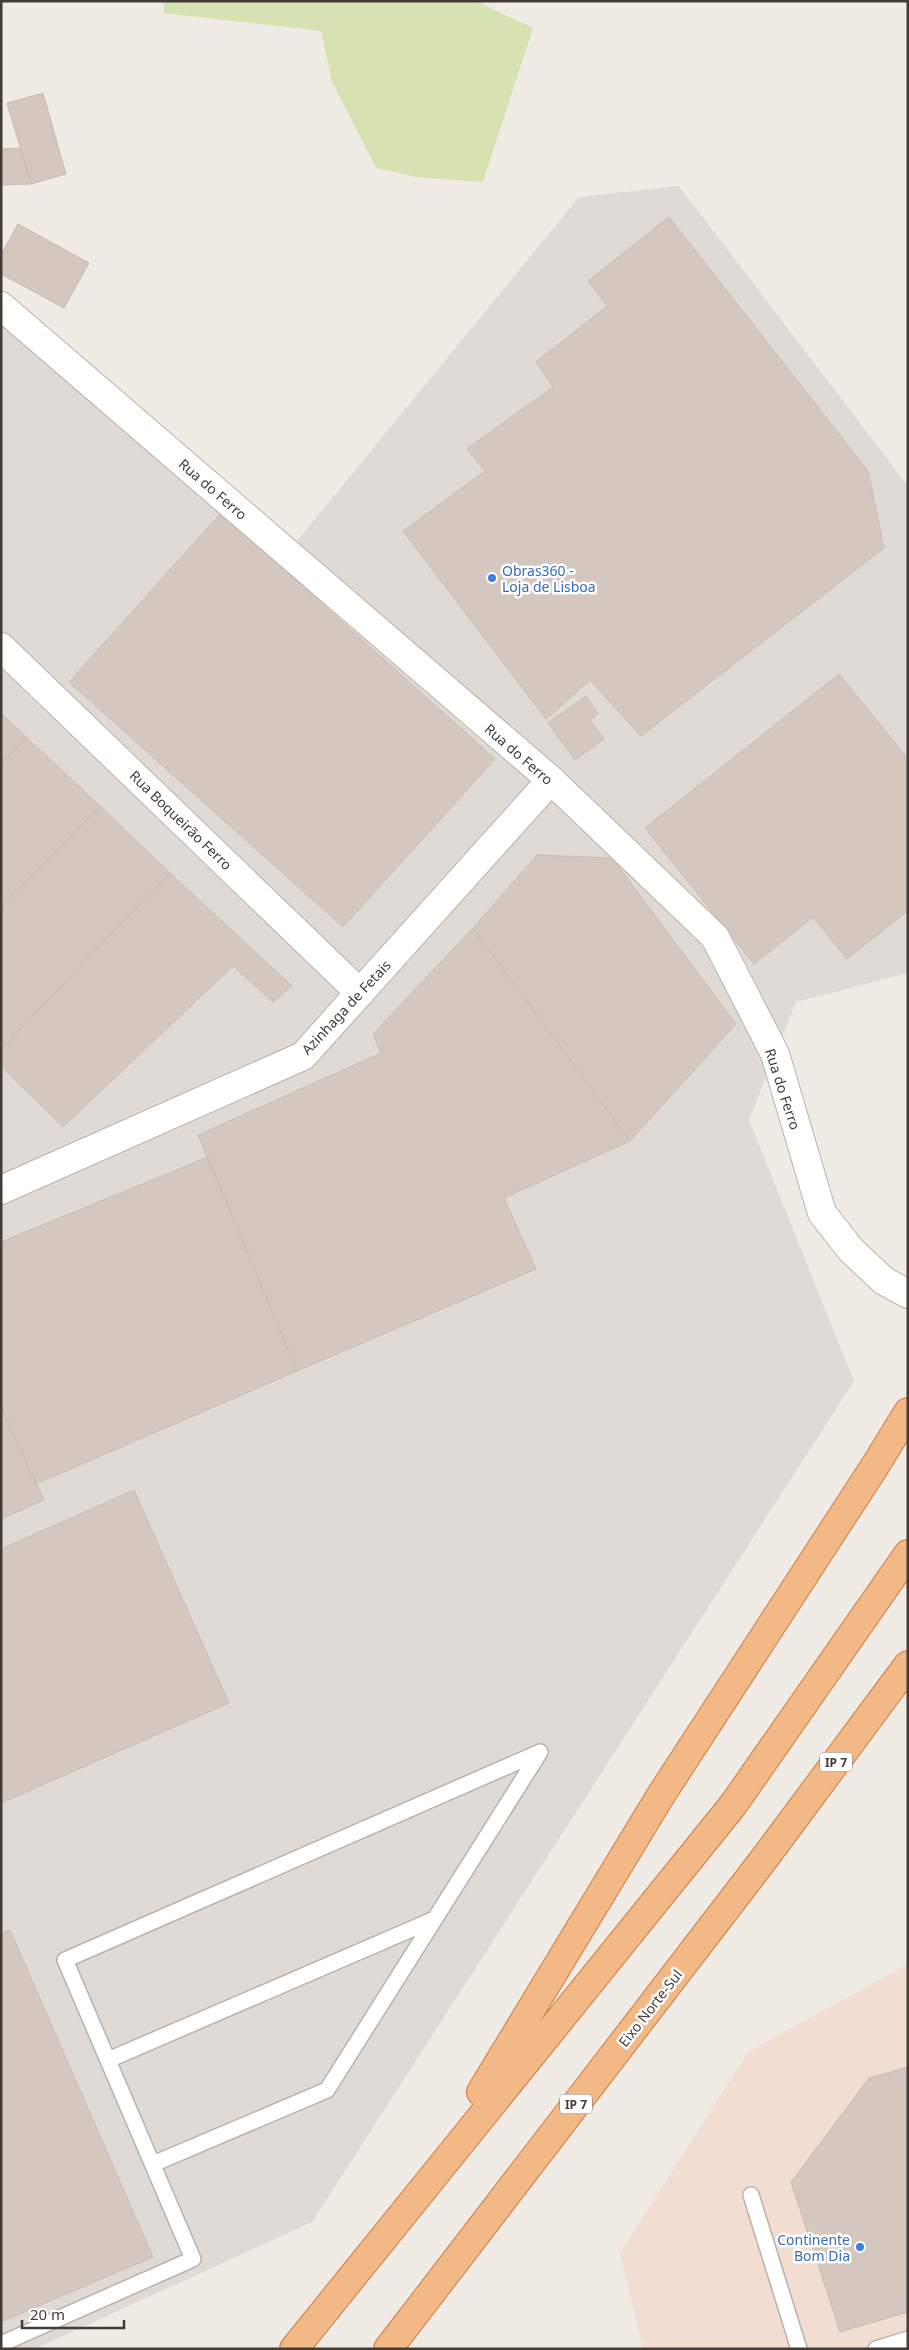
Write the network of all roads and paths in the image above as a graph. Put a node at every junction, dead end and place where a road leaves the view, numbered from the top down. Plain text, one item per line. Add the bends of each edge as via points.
1 (1, 306) edge
2 (1, 648) edge
3 (550, 780) junction
4 (360, 993) junction
5 (1, 1190) edge
6 (908, 1294) edge
7 (908, 1412) edge
8 (908, 1554) edge
9 (908, 1665) edge
10 (435, 1919) junction
11 (108, 2060) junction
12 (153, 2164) junction
13 (428, 2180) junction
14 (751, 2195) dead end
15 (908, 2339) edge
16 (1, 2344) edge
17 (294, 2349) edge
18 (388, 2349) edge
19 (799, 2349) edge
20 (876, 2349) edge

1 - 3 street, Rua do Ferro
2 - 4 street, Rua Boqueirão Ferro
3 - 4 street, Azinhaga de Fetais
3 - 6 street, Rua do Ferro via 715,937 775,1054 822,1213 851,1250 884,1281
4 - 5 street, Azinhaga de Fetais via 303,1056
7 - 13 highway via 661,1795
8 - 13 highway via 733,1805
9 - 18 highway, Eixo Norte-Sul / IP 7 via 764,1859
10 - 11 lane
10 - 11 lane via 540,1752 65,1960
10 - 12 lane via 327,2090
11 - 12 lane
12 - 16 lane via 193,2259
13 - 17 highway
14 - 19 lane
15 - 20 lane

